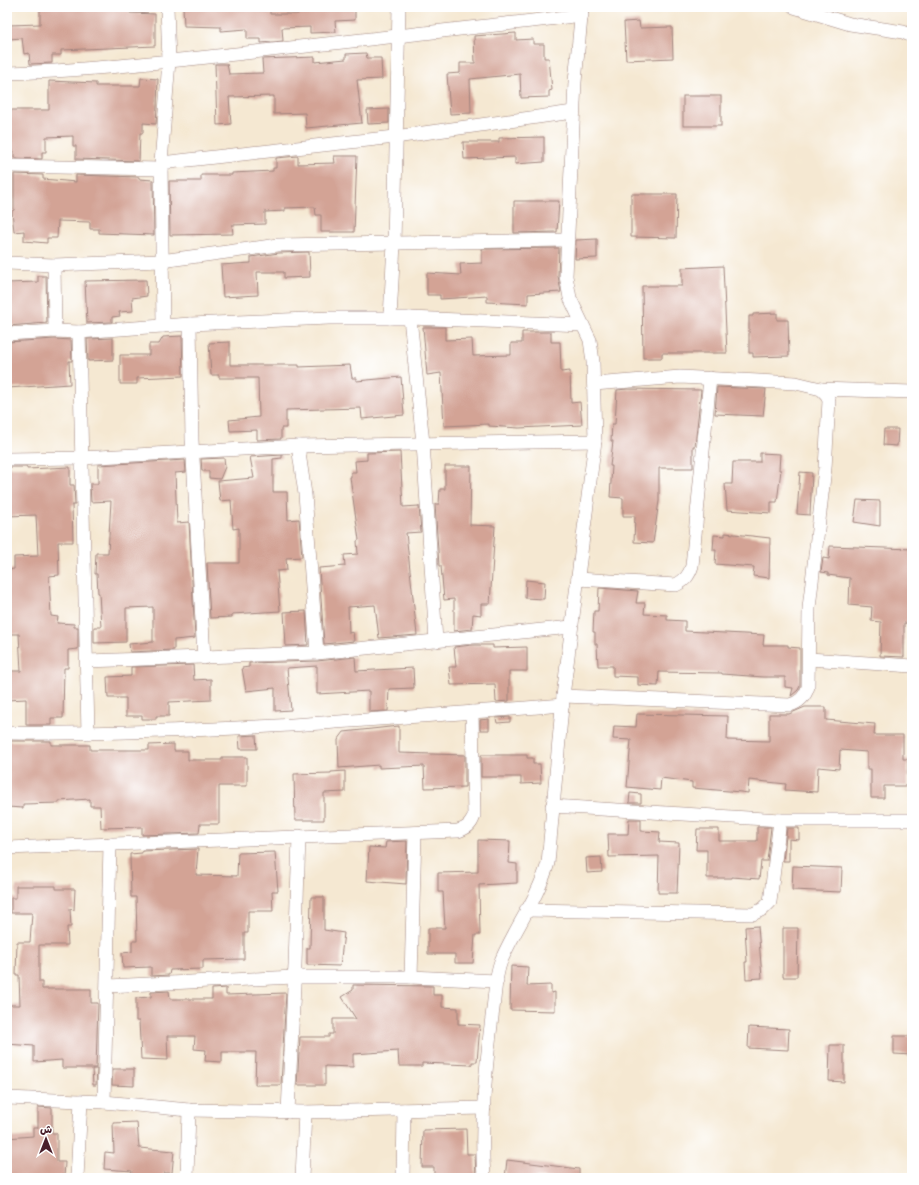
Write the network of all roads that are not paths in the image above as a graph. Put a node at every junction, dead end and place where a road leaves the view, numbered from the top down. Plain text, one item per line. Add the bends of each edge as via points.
1 (167, 7) edge
2 (399, 7) edge
3 (794, 7) edge
4 (582, 11) edge
5 (912, 36) edge
6 (398, 38) junction
7 (169, 61) junction
8 (7, 73) edge
9 (573, 112) junction
10 (395, 137) junction
11 (7, 166) edge
12 (161, 166) junction
13 (568, 240) junction
14 (394, 244) junction
15 (161, 261) junction
16 (7, 263) edge
17 (54, 265) junction
18 (390, 318) junction
19 (410, 318) junction
20 (190, 324) junction
21 (582, 325) junction
22 (163, 326) junction
23 (55, 331) junction
24 (79, 332) junction
25 (7, 334) edge
26 (710, 378) junction
27 (594, 384) junction
28 (821, 389) junction
29 (912, 392) edge
30 (595, 441) junction
31 (423, 443) junction
32 (298, 446) junction
33 (193, 451) junction
34 (81, 458) junction
35 (7, 459) edge
36 (578, 578) junction
37 (571, 627) junction
38 (436, 642) junction
39 (318, 654) junction
40 (204, 658) junction
41 (810, 659) junction
42 (87, 662) junction
43 (912, 666) edge
44 (563, 700) junction
45 (472, 712) junction
46 (7, 733) edge
47 (88, 734) junction
48 (552, 806) junction
49 (780, 820) junction
50 (912, 820) edge
51 (415, 833) junction
52 (299, 836) junction
53 (110, 844) junction
54 (7, 848) edge
55 (526, 910) junction
56 (294, 977) junction
57 (411, 977) junction
58 (497, 981) junction
59 (108, 986) junction
60 (7, 1098) edge
61 (81, 1101) junction
62 (104, 1102) junction
63 (484, 1108) junction
64 (188, 1110) junction
65 (404, 1110) junction
66 (288, 1112) junction
67 (305, 1112) junction
68 (78, 1178) edge
69 (187, 1178) edge
70 (302, 1178) edge
71 (403, 1178) edge
72 (484, 1178) edge

1 - 7 street
2 - 6 street
3 - 5 street via 850,24 903,32
4 - 6 street
4 - 9 street
6 - 7 street
6 - 10 street
7 - 8 street
7 - 12 street
9 - 10 street
9 - 13 street
10 - 12 street
10 - 14 street
11 - 12 street
12 - 15 street
13 - 14 street
13 - 21 street via 566,276 570,298
14 - 15 street via 278,245
14 - 18 street
15 - 17 street
15 - 22 street
16 - 17 street
17 - 23 street
18 - 19 street
18 - 20 street
19 - 21 street
19 - 31 street
20 - 22 street
20 - 33 street
21 - 27 street via 590,340
22 - 24 street
23 - 24 street
23 - 25 street
24 - 34 street
26 - 27 street via 680,377
26 - 28 street via 796,383
26 - 36 street via 692,566 689,574 676,585
27 - 30 street
28 - 29 street
28 - 41 street via 829,401 825,468 809,608
30 - 31 street
30 - 36 street
31 - 32 street
31 - 38 street
32 - 33 street
32 - 39 street via 305,494
33 - 34 street
33 - 40 street
34 - 35 street
34 - 42 street
36 - 37 street
37 - 38 street
37 - 44 street
38 - 39 street
39 - 40 street
40 - 42 street
41 - 43 street
41 - 44 street via 805,695 790,705
42 - 47 street
44 - 45 street
44 - 48 street
45 - 47 street
45 - 51 street via 472,822 458,831
46 - 47 street
48 - 49 street
48 - 55 street via 548,863 543,880
49 - 50 street
49 - 55 street via 770,902 753,914
51 - 52 street
51 - 57 street
52 - 53 street
52 - 56 street
53 - 54 street
53 - 59 street
55 - 58 street via 500,963
56 - 57 street
56 - 59 street
56 - 66 street
57 - 58 street
58 - 63 street via 488,1049
59 - 62 street
60 - 61 street
61 - 62 street
61 - 68 street
62 - 64 street
63 - 65 street
63 - 72 street
64 - 66 street
64 - 69 street
65 - 67 street
65 - 71 street
66 - 67 street
67 - 70 street

